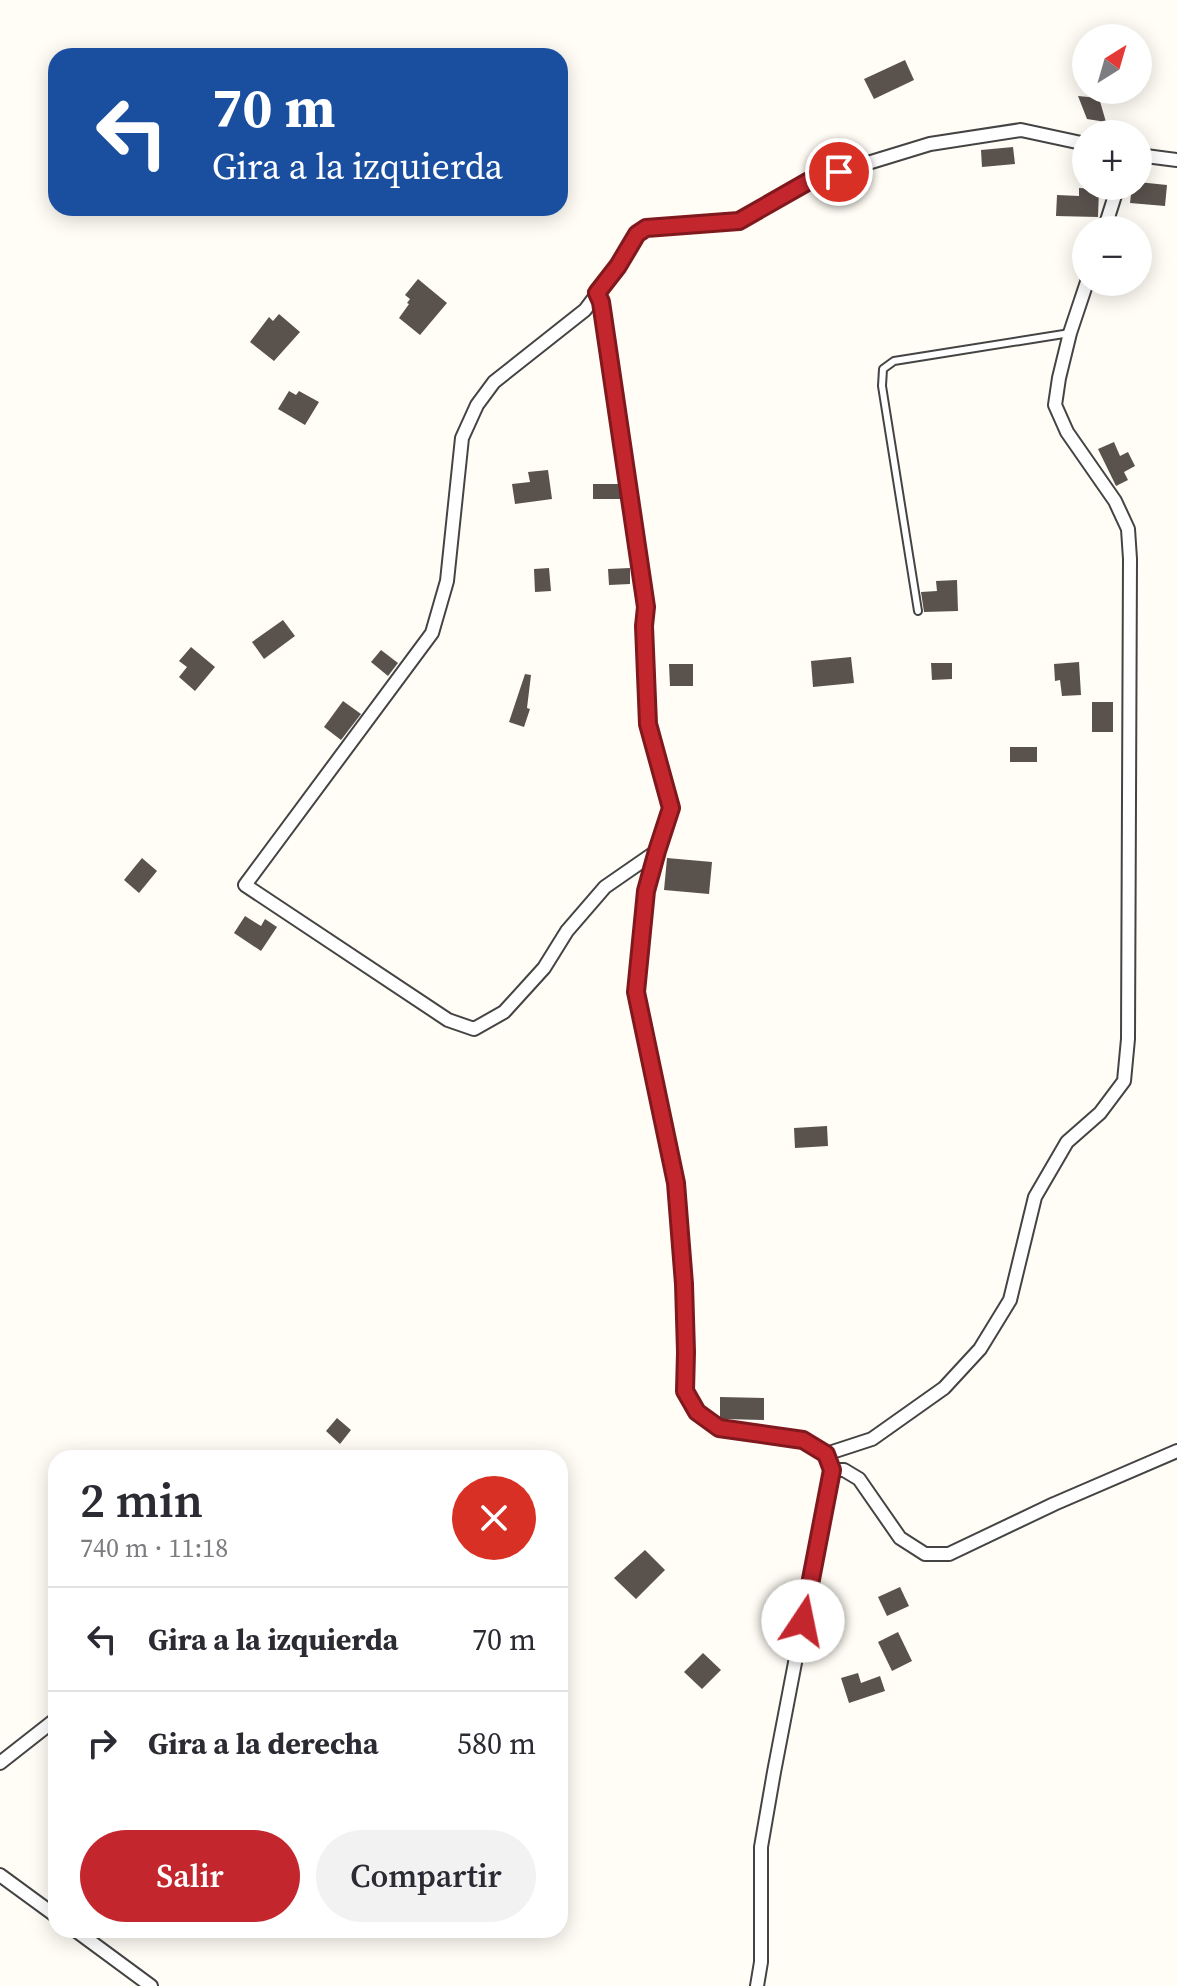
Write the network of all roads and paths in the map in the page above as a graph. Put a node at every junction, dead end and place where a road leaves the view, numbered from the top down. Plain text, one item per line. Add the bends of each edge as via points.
1 (1072, 141) edge
2 (1152, 157) edge
3 (1177, 160) edge
4 (597, 293) junction
5 (1082, 296) edge
6 (1070, 333) junction
7 (918, 611) dead end
8 (657, 851) junction
9 (1177, 1451) edge
10 (826, 1454) junction
11 (832, 1470) junction
12 (48, 1725) edge
13 (0, 1763) edge
14 (0, 1875) edge
15 (48, 1910) edge
16 (86, 1938) edge
17 (151, 1986) edge
18 (757, 1986) edge

1 - 4 street via 1021,130 930,144 809,181 739,221 646,228
2 - 3 street
4 - 8 street via 646,607 648,724 671,808
4 - 8 street via 585,310 494,382 477,405 462,438 447,581 432,633 245,885 448,1020 474,1029 504,1012 605,887
5 - 6 street
6 - 7 lane via 894,361 883,369
6 - 10 street via 1055,405 1128,529 1124,1081 1100,1113 1067,1142 1035,1197 1010,1300 980,1349 944,1388 872,1439
8 - 10 street via 646,891 636,992 676,1183 685,1391 697,1412 719,1428 803,1440
9 - 11 street via 949,1554 925,1554 900,1538 859,1479
10 - 11 street
11 - 18 street via 761,1847
12 - 13 street
14 - 15 street
16 - 17 street

